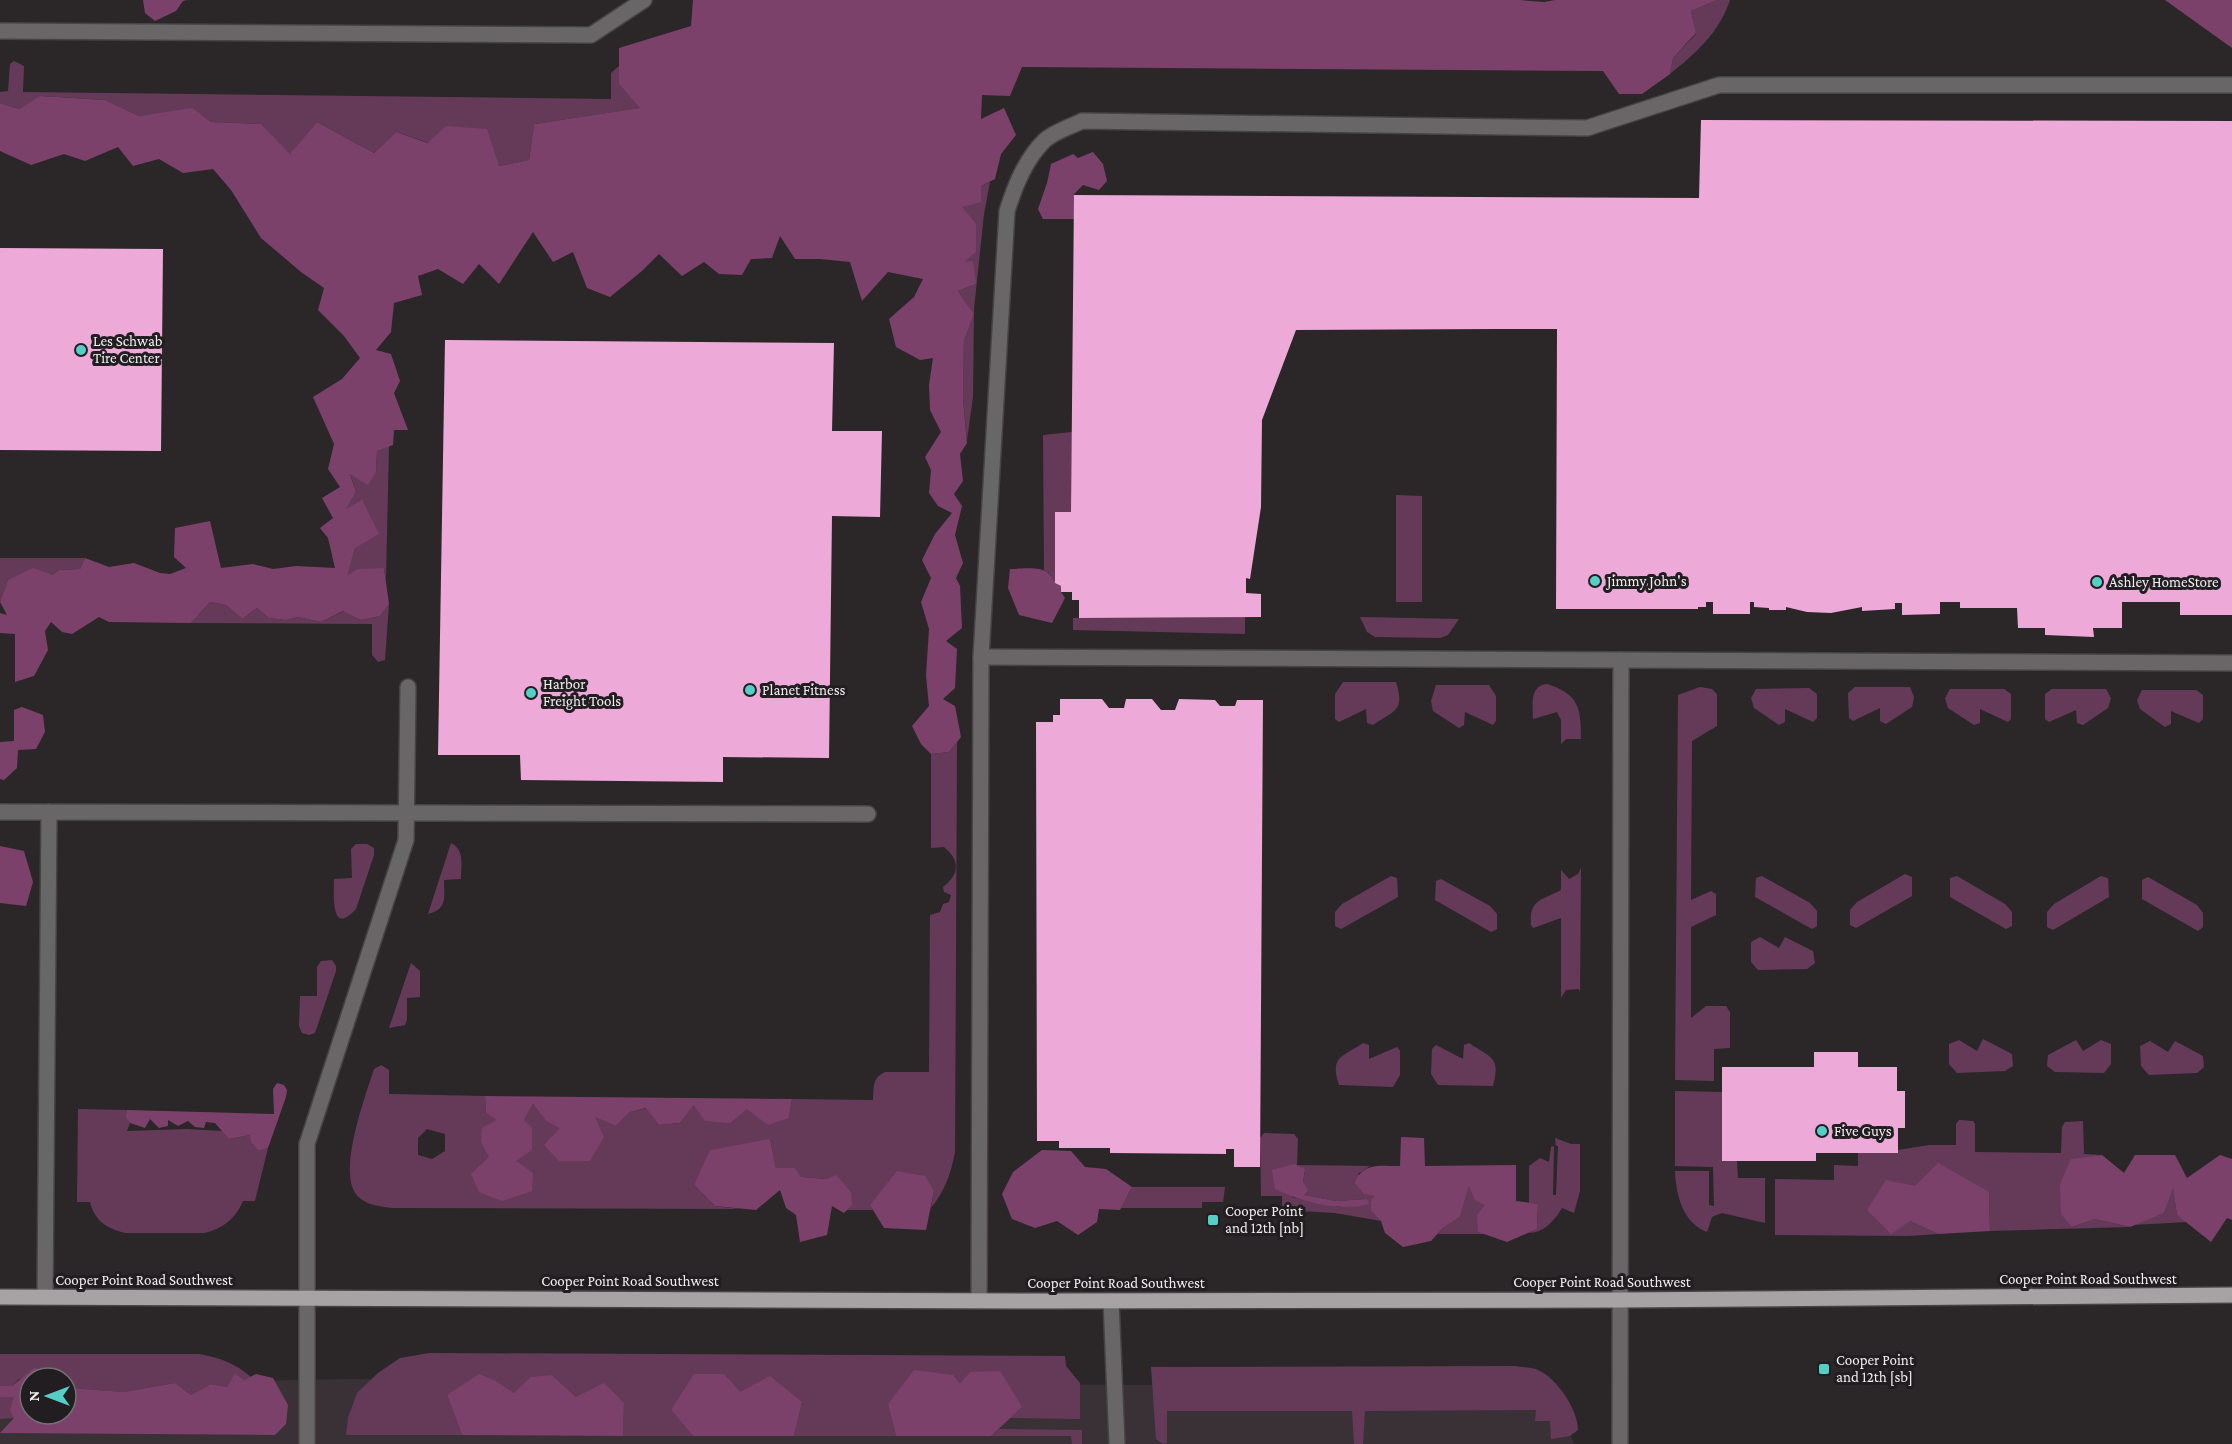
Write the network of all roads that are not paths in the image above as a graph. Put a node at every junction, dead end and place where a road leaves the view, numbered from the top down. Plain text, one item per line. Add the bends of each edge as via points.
1 (644, 0) edge
2 (0, 31) edge
3 (2232, 85) edge
4 (981, 657) junction
5 (1621, 660) junction
6 (2232, 663) edge
7 (408, 687) dead end
8 (0, 812) edge
9 (49, 812) junction
10 (407, 813) junction
11 (868, 814) dead end
12 (2232, 1295) edge
13 (0, 1297) edge
14 (45, 1297) junction
15 (307, 1298) junction
16 (979, 1300) junction
17 (1620, 1300) junction
18 (1111, 1301) junction
19 (307, 1444) edge
20 (1117, 1444) edge
21 (1620, 1444) edge

1 - 2 street via 591,35
3 - 4 street via 1719,85 1587,128 1082,121 1045,139 1015,185 1007,211
4 - 5 street
4 - 16 street
5 - 6 street
5 - 17 street
7 - 10 street
8 - 9 street
9 - 10 street
9 - 14 street
10 - 11 street
10 - 15 street via 406,840 307,1144
12 - 17 main road, Cooper Point Road Southwest
13 - 14 main road, Cooper Point Road Southwest
14 - 15 main road, Cooper Point Road Southwest
15 - 16 main road, Cooper Point Road Southwest
15 - 19 street
16 - 18 main road, Cooper Point Road Southwest
17 - 18 main road, Cooper Point Road Southwest
17 - 21 street
18 - 20 street

